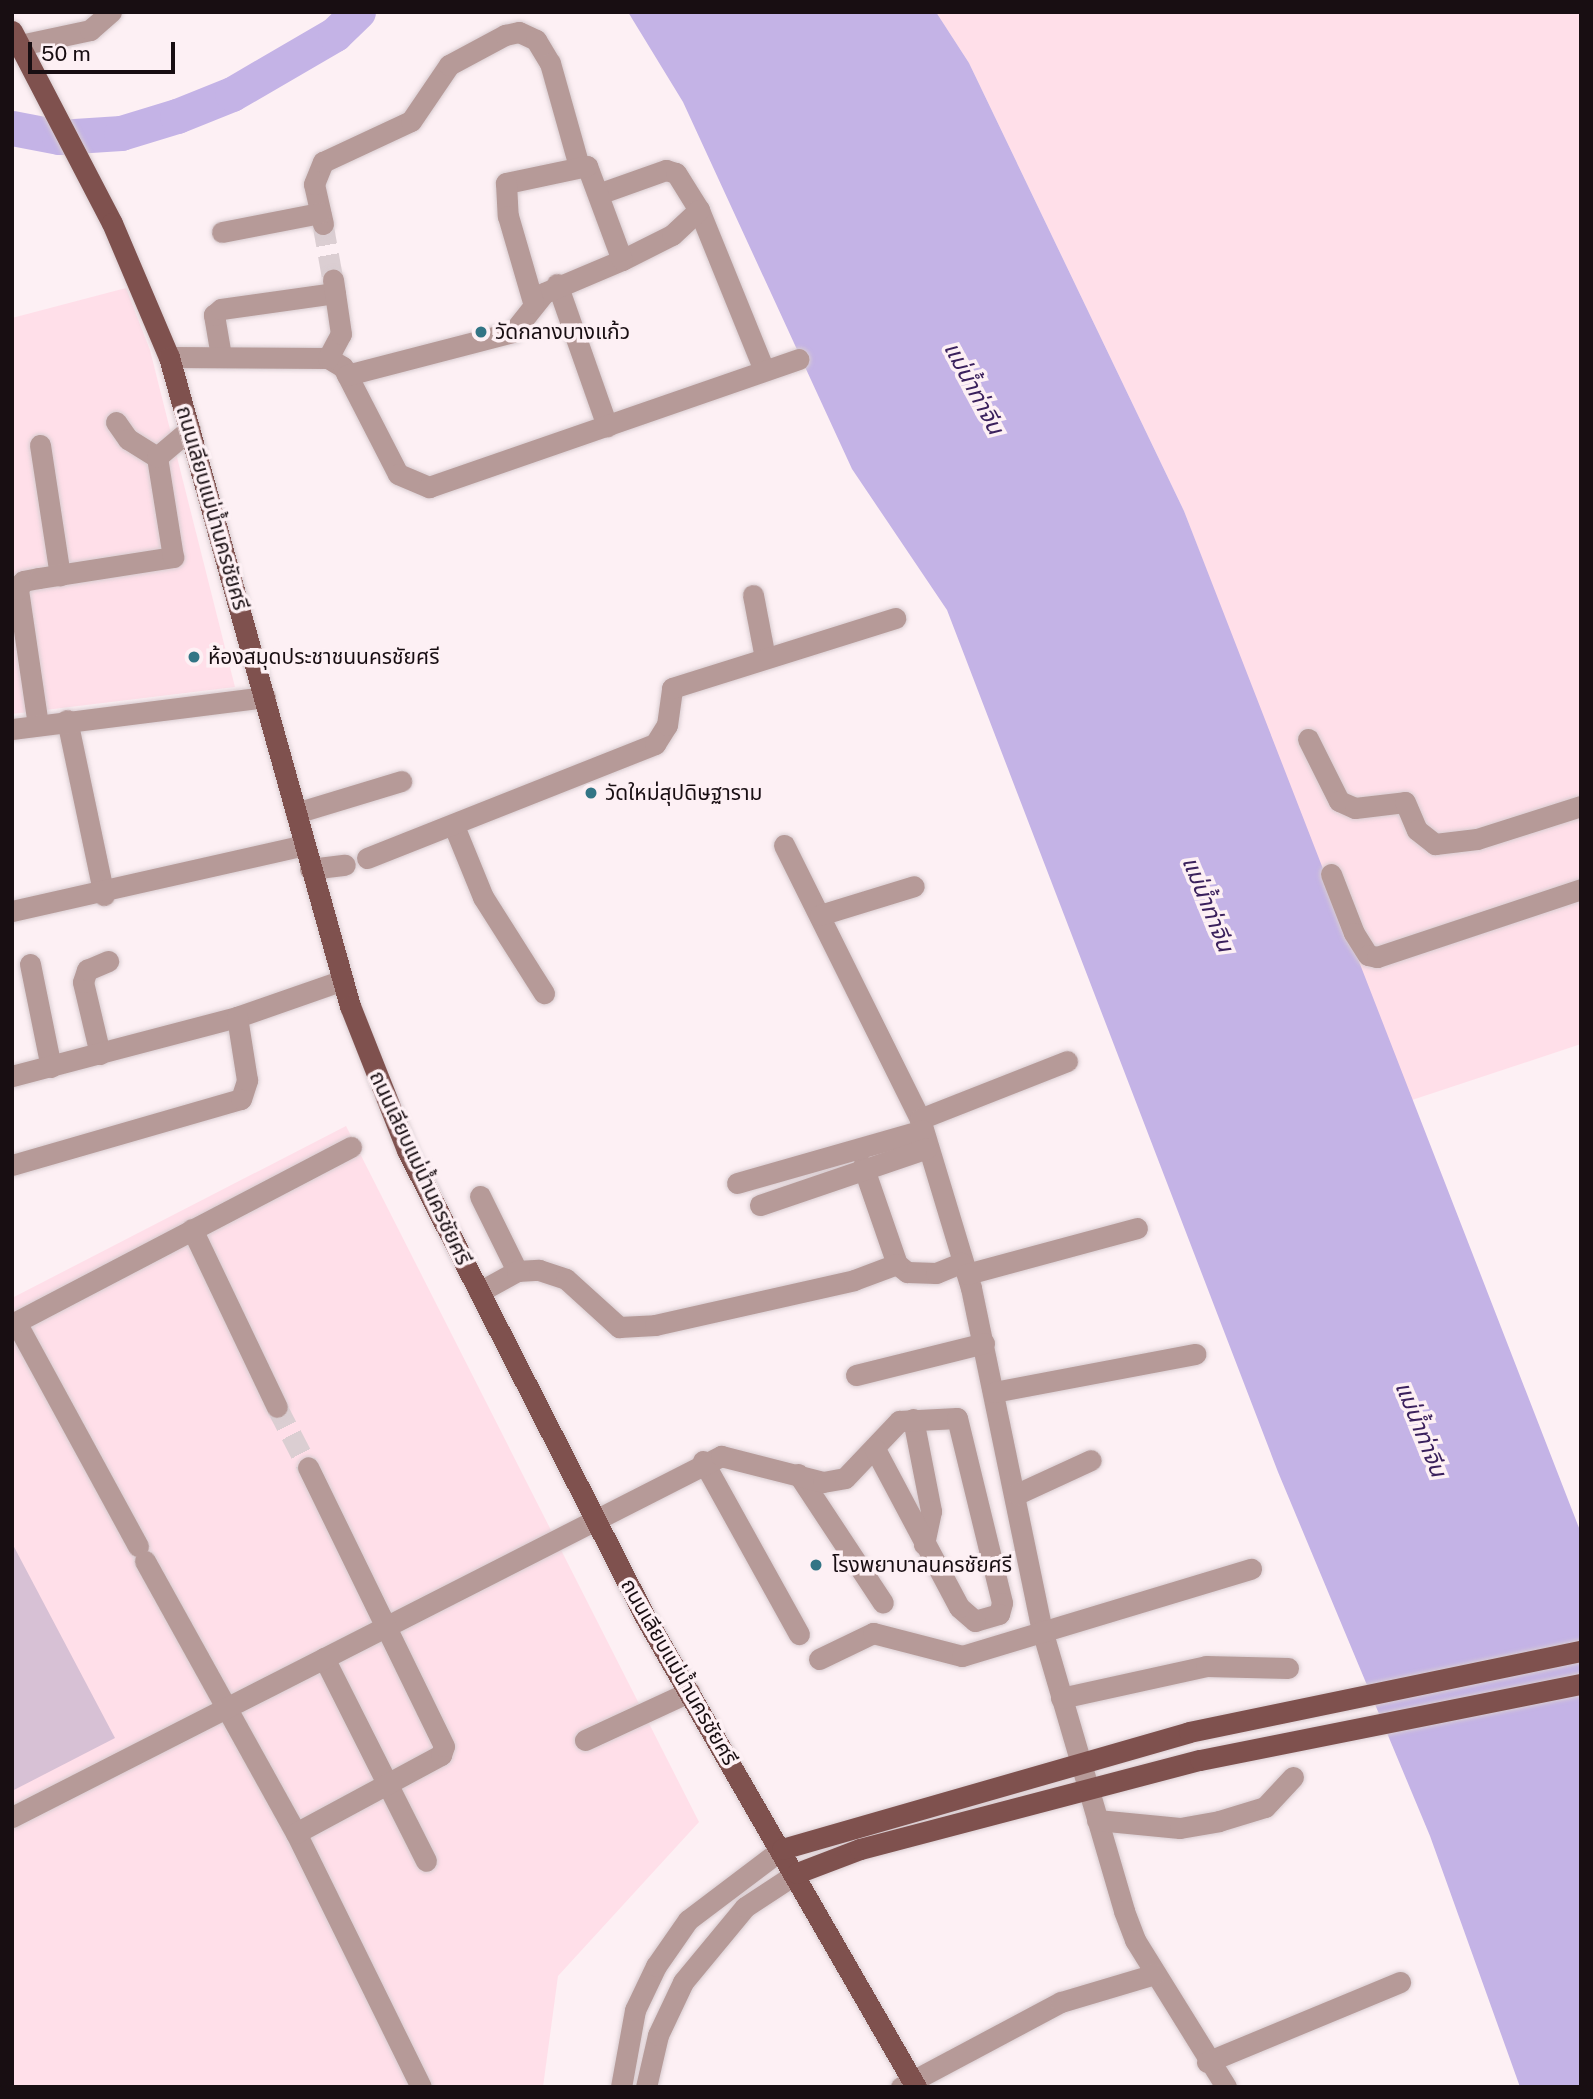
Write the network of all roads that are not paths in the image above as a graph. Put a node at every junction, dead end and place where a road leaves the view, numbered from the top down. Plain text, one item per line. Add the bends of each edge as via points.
1 (111, 12) edge
2 (16, 38) edge
3 (579, 166) junction
4 (601, 193) junction
5 (699, 210) junction
6 (222, 232) dead end
7 (622, 260) junction
8 (557, 284) junction
9 (533, 302) junction
10 (221, 356) junction
11 (169, 357) junction
12 (328, 358) junction
13 (798, 359) dead end
14 (763, 368) junction
15 (347, 375) junction
16 (116, 422) dead end
17 (607, 426) junction
18 (190, 429) junction
19 (40, 445) dead end
20 (157, 457) junction
21 (60, 575) junction
22 (753, 595) dead end
23 (895, 618) dead end
24 (765, 657) junction
25 (265, 697) junction
26 (67, 720) junction
27 (38, 725) junction
28 (12, 729) edge
29 (1308, 739) dead end
30 (401, 781) dead end
31 (1581, 806) edge
32 (296, 813) junction
33 (454, 826) junction
34 (305, 845) junction
35 (784, 845) dead end
36 (367, 858) dead end
37 (345, 865) dead end
38 (310, 869) junction
39 (1331, 874) dead end
40 (914, 886) dead end
41 (1581, 889) edge
42 (104, 895) junction
43 (12, 911) edge
44 (820, 915) junction
45 (108, 961) dead end
46 (30, 964) dead end
47 (343, 980) junction
48 (544, 993) dead end
49 (237, 1017) junction
50 (100, 1054) junction
51 (1067, 1060) dead end
52 (51, 1067) junction
53 (12, 1076) edge
54 (923, 1133) junction
55 (351, 1147) dead end
56 (12, 1165) edge
57 (863, 1166) junction
58 (737, 1183) dead end
59 (480, 1196) dead end
60 (760, 1205) dead end
61 (1137, 1228) dead end
62 (192, 1229) junction
63 (897, 1264) junction
64 (964, 1269) junction
65 (517, 1271) junction
66 (479, 1292) junction
67 (14, 1323) edge
68 (984, 1343) junction
69 (1195, 1354) dead end
70 (856, 1375) dead end
71 (994, 1392) junction
72 (276, 1407) tunnel mouth
73 (913, 1419) junction
74 (875, 1449) junction
75 (1091, 1460) dead end
76 (703, 1461) junction
77 (308, 1467) tunnel mouth
78 (798, 1474) junction
79 (1017, 1494) junction
80 (598, 1524) junction
81 (924, 1544) junction
82 (1251, 1569) dead end
83 (883, 1603) dead end
84 (388, 1627) junction
85 (1042, 1630) junction
86 (799, 1634) dead end
87 (1581, 1651) edge
88 (324, 1658) junction
89 (819, 1659) dead end
90 (1288, 1668) dead end
91 (1581, 1684) edge
92 (689, 1692) junction
93 (1061, 1698) junction
94 (228, 1709) junction
95 (585, 1740) dead end
96 (1080, 1760) junction
97 (1293, 1777) dead end
98 (385, 1783) junction
99 (1087, 1789) junction
100 (12, 1817) edge
101 (1097, 1820) junction
102 (296, 1833) junction
103 (782, 1849) junction
104 (426, 1861) dead end
105 (797, 1873) junction
106 (1155, 1973) junction
107 (1400, 1982) dead end
108 (1207, 2062) junction
109 (910, 2084) edge
110 (421, 2087) edge
111 (621, 2087) edge
112 (646, 2087) edge
113 (1226, 2087) edge

1 - 2 street via 90,30
2 - 11 main road, ถนนเลียบแม่น้ำนครชัยศรี via 83,167
3 - 4 street via 592,171
3 - 6 street via 550,64 536,40 519,32 449,65 411,121 323,162 314,184 321,219
3 - 9 street via 506,183 508,216
4 - 5 street via 666,170 683,181
4 - 7 street
5 - 7 street via 672,235
5 - 14 street
7 - 8 street
8 - 9 street
8 - 17 street
9 - 15 street via 506,334
10 - 11 street
10 - 12 street
10 - 12 street via 214,315 221,309 334,286 341,334
11 - 18 main road, ถนนเลียบแม่น้ำนครชัยศรี
12 - 15 street
13 - 14 street
14 - 17 street
15 - 17 street via 398,474 429,487
16 - 20 street via 128,439
18 - 20 street
18 - 25 main road, ถนนเลียบแม่น้ำนครชัยศรี
19 - 21 street
20 - 21 street via 173,557
21 - 27 street via 23,581 18,589
22 - 24 street
23 - 24 street
24 - 33 street via 672,688 667,725 655,744
25 - 26 street
25 - 32 main road, ถนนเลียบแม่น้ำนครชัยศรี
26 - 27 street
26 - 42 street
27 - 28 street
29 - 31 street via 1339,801 1355,808 1405,802 1418,830 1435,844 1477,839
30 - 32 street
32 - 34 main road, ถนนเลียบแม่น้ำนครชัยศรี
33 - 36 street
33 - 48 street via 483,897
34 - 38 main road, ถนนเลียบแม่น้ำนครชัยศรี
34 - 42 street
35 - 44 street
37 - 38 street
38 - 47 main road, ถนนเลียบแม่น้ำนครชัยศรี
39 - 41 street via 1354,933 1367,955 1377,957
40 - 44 street
42 - 43 street
44 - 54 street
45 - 50 street via 87,970 83,982
46 - 52 street
47 - 49 street
47 - 66 main road, ถนนเลียบแม่น้ำนครชัยศรี via 407,1150
49 - 50 street
49 - 56 street via 247,1080 241,1099
50 - 52 street
51 - 54 street
52 - 53 street
54 - 57 street
54 - 58 street
54 - 64 street
55 - 62 street
57 - 60 street
57 - 63 street
59 - 65 street
61 - 64 street
62 - 67 street
62 - 72 street
63 - 64 street via 906,1272
63 - 65 street via 854,1280 654,1325 619,1327 566,1279
64 - 68 street
65 - 66 street
66 - 80 main road, ถนนเลียบแม่น้ำนครชัยศรี
67 - 94 street
68 - 70 street
68 - 71 street
69 - 71 street
71 - 79 street
73 - 74 street via 889,1428
73 - 81 street via 931,1511
73 - 81 street via 947,1415 963,1427 1002,1603 999,1614 983,1620 968,1616
74 - 78 street via 845,1478 822,1482
74 - 81 street
75 - 79 street
76 - 78 street via 740,1458
76 - 80 street
76 - 86 street
77 - 84 street
78 - 83 street
79 - 85 street
80 - 84 street
80 - 92 main road, ถนนเลียบแม่น้ำนครชัยศรี
82 - 85 street
84 - 88 street
84 - 98 street via 444,1746 441,1755
85 - 89 street via 951,1657 873,1633
85 - 93 street
87 - 96 main road via 1189,1732
88 - 94 street
88 - 98 street
90 - 93 street via 1206,1666
91 - 99 main road via 1199,1760
92 - 95 street
92 - 103 main road, ถนนเลียบแม่น้ำนครชัยศรี
93 - 96 street
94 - 100 street
94 - 102 street
96 - 99 street
96 - 103 main road
97 - 101 street via 1265,1807 1219,1821 1180,1828
98 - 102 street
98 - 104 street
99 - 101 street
99 - 105 main road via 860,1849
101 - 106 street via 1135,1940
102 - 110 street
103 - 105 main road, ถนนเลียบแม่น้ำนครชัยศรี
103 - 111 street via 688,1920 656,1966 635,2010
105 - 109 main road, ถนนเลียบแม่น้ำนครชัยศรี
105 - 112 street via 745,1907 683,1982 658,2035
106 - 108 street
106 - 109 street via 1061,2002
107 - 108 street
108 - 113 street

